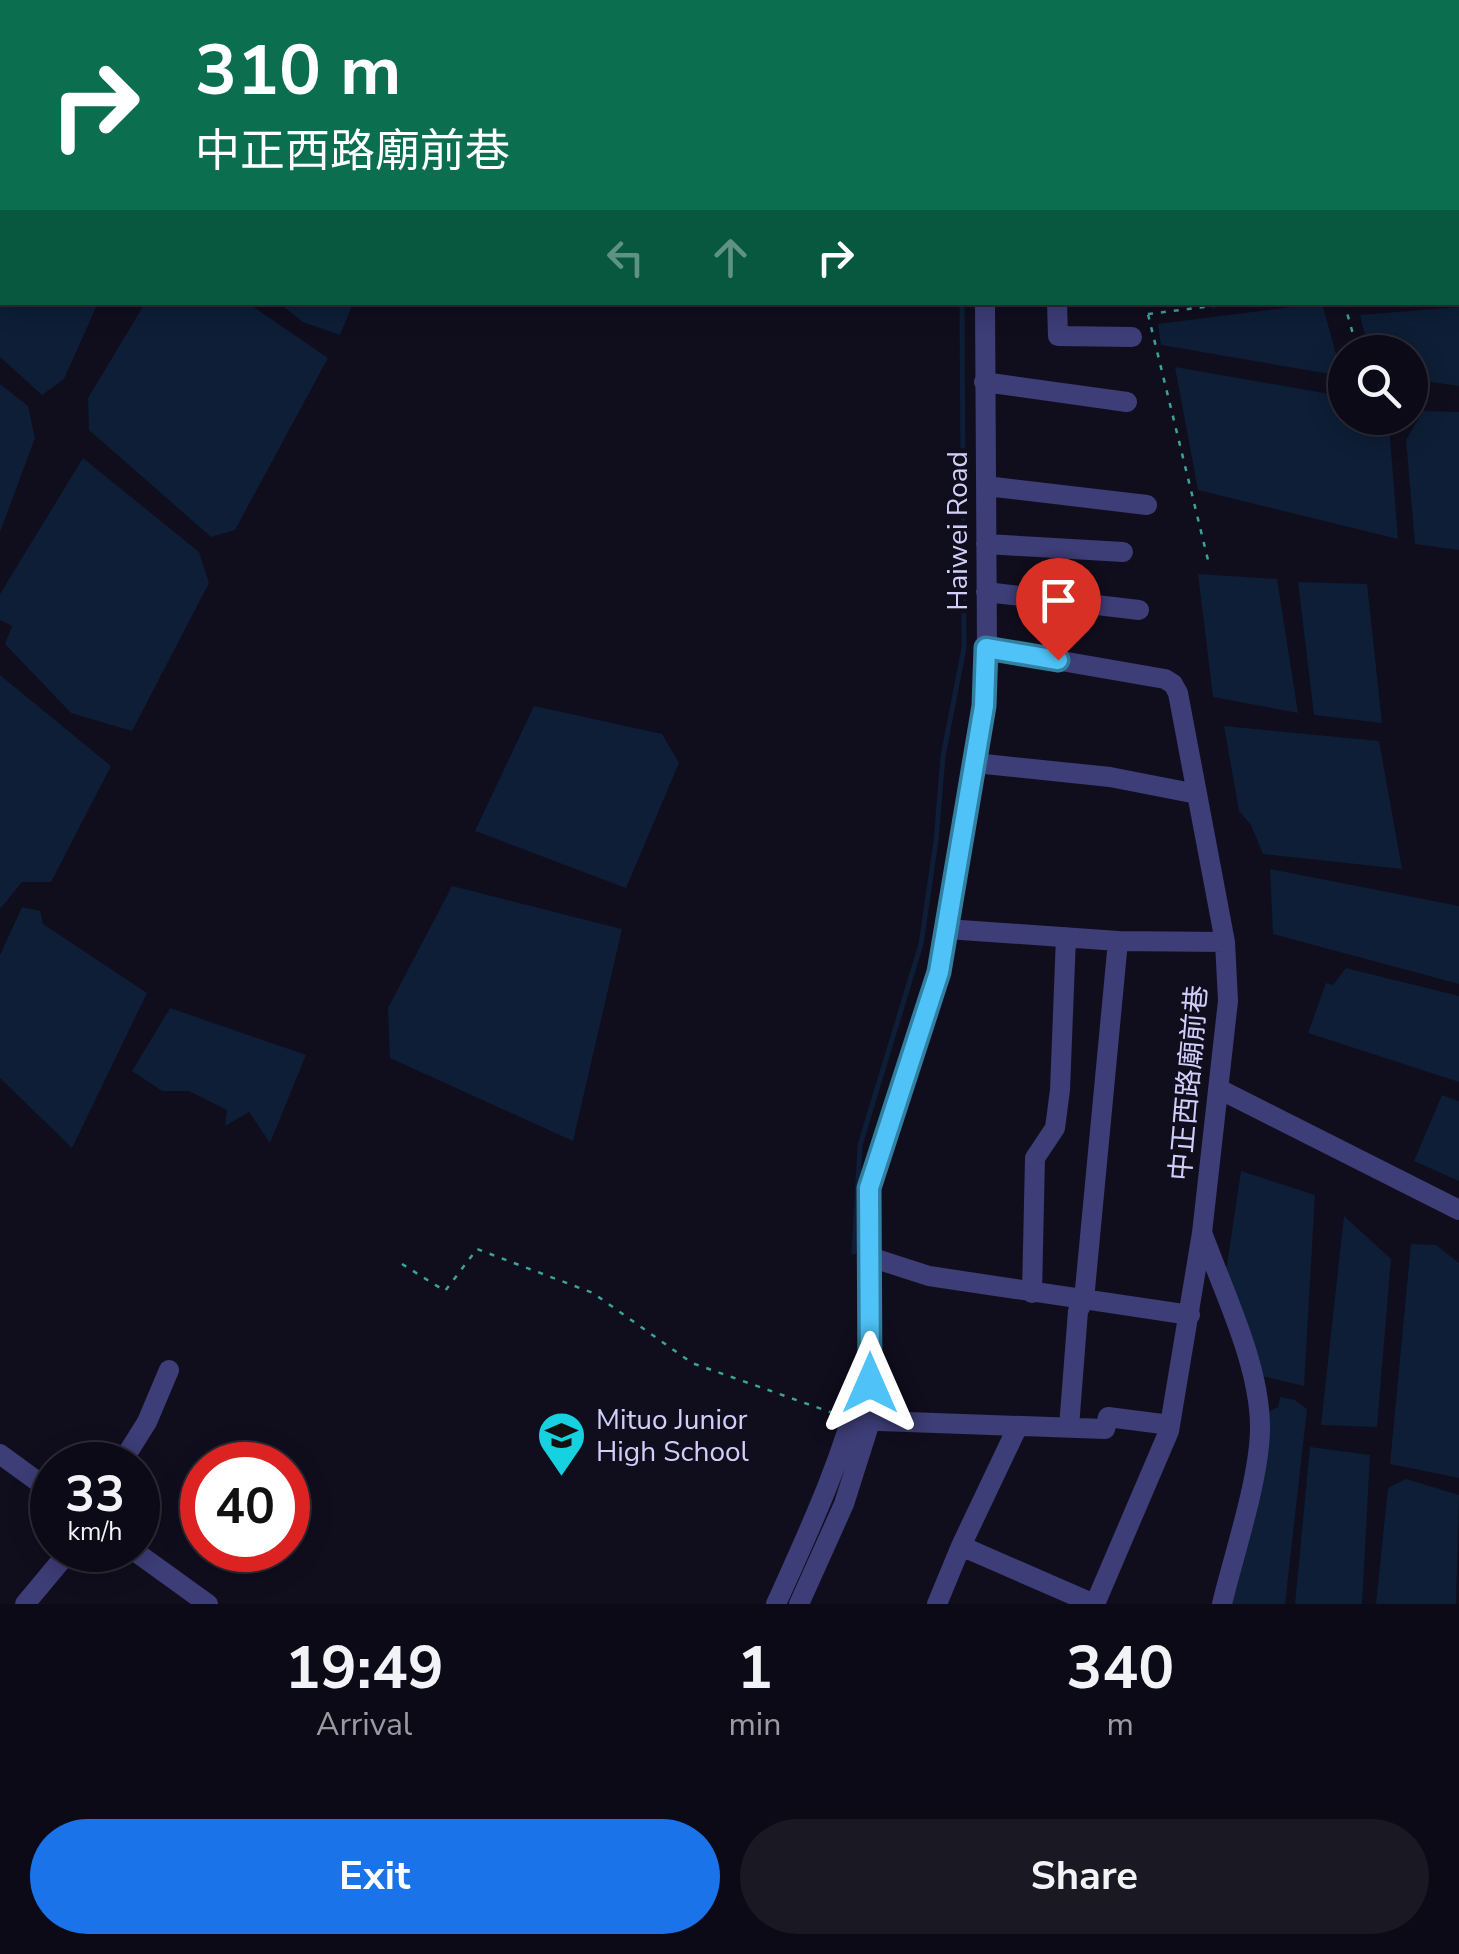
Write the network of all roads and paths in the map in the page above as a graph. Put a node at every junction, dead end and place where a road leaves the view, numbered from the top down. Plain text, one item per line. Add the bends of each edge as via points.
1 (985, 305) edge
2 (1057, 305) edge
3 (1146, 305) edge
4 (1220, 305) edge
5 (1345, 305) edge
6 (1148, 314) junction
7 (1353, 335) edge
8 (1132, 337) dead end
9 (984, 382) junction
10 (1126, 402) dead end
11 (986, 486) junction
12 (1148, 505) dead end
13 (986, 544) junction
14 (1123, 552) dead end
15 (1208, 560) dead end
16 (986, 592) junction
17 (1140, 610) dead end
18 (986, 648) junction
19 (975, 763) junction
20 (1197, 794) junction
21 (948, 929) junction
22 (1066, 937) junction
23 (1118, 941) junction
24 (1225, 942) junction
25 (1219, 1088) junction
26 (1459, 1210) edge
27 (1202, 1233) junction
28 (870, 1257) junction
29 (402, 1264) dead end
30 (1032, 1293) junction
31 (1084, 1300) junction
32 (1190, 1315) junction
33 (170, 1370) dead end
34 (861, 1421) junction
35 (1170, 1425) junction
36 (1018, 1426) junction
37 (1070, 1427) junction
38 (135, 1442) edge
39 (0, 1454) edge
40 (30, 1476) edge
41 (961, 1546) junction
42 (160, 1569) edge
43 (52, 1572) edge
44 (25, 1604) edge
45 (208, 1604) edge
46 (776, 1604) edge
47 (800, 1604) edge
48 (937, 1604) edge
49 (1094, 1604) edge
50 (1222, 1604) edge

1 - 9 street, Haiwei Road
2 - 8 street via 1058,336
3 - 6 path
4 - 6 path
5 - 7 path
6 - 15 path
9 - 10 street
9 - 11 street, Haiwei Road
11 - 12 street
11 - 13 street, Haiwei Road
13 - 14 street
13 - 16 street, Haiwei Road
16 - 17 street
16 - 18 street, Haiwei Road
18 - 19 street, Haiwei Road
18 - 20 street, 中正西路廟前巷 via 1173,684
19 - 20 street
19 - 21 street, Haiwei Road
20 - 24 street, 中正西路廟前巷
21 - 22 street
21 - 28 street, Haiwei Road via 869,1188
22 - 23 street
22 - 30 street via 1055,1128 1035,1158
23 - 24 street
23 - 31 street
24 - 25 street, 中正西路廟前巷 via 1228,1001
25 - 26 street
25 - 27 street, 中正西路廟前巷
27 - 32 street, 中正西路廟前巷
27 - 50 street via 1253,1374 1260,1425
28 - 30 street via 929,1276
28 - 34 street, Haiwei Road
29 - 34 path via 445,1292 478,1249 593,1293 692,1363
30 - 31 street
31 - 32 street
31 - 37 street
32 - 35 street, 中正西路廟前巷
33 - 38 street
34 - 36 street
34 - 46 street, Haiwei Road
34 - 47 street, Haiwei Road via 844,1504
35 - 37 street via 1108,1417 1105,1429
35 - 49 street, 中正西路廟前巷
36 - 37 street
36 - 41 street
39 - 40 street
41 - 48 street
41 - 49 street
42 - 45 street
43 - 44 street

